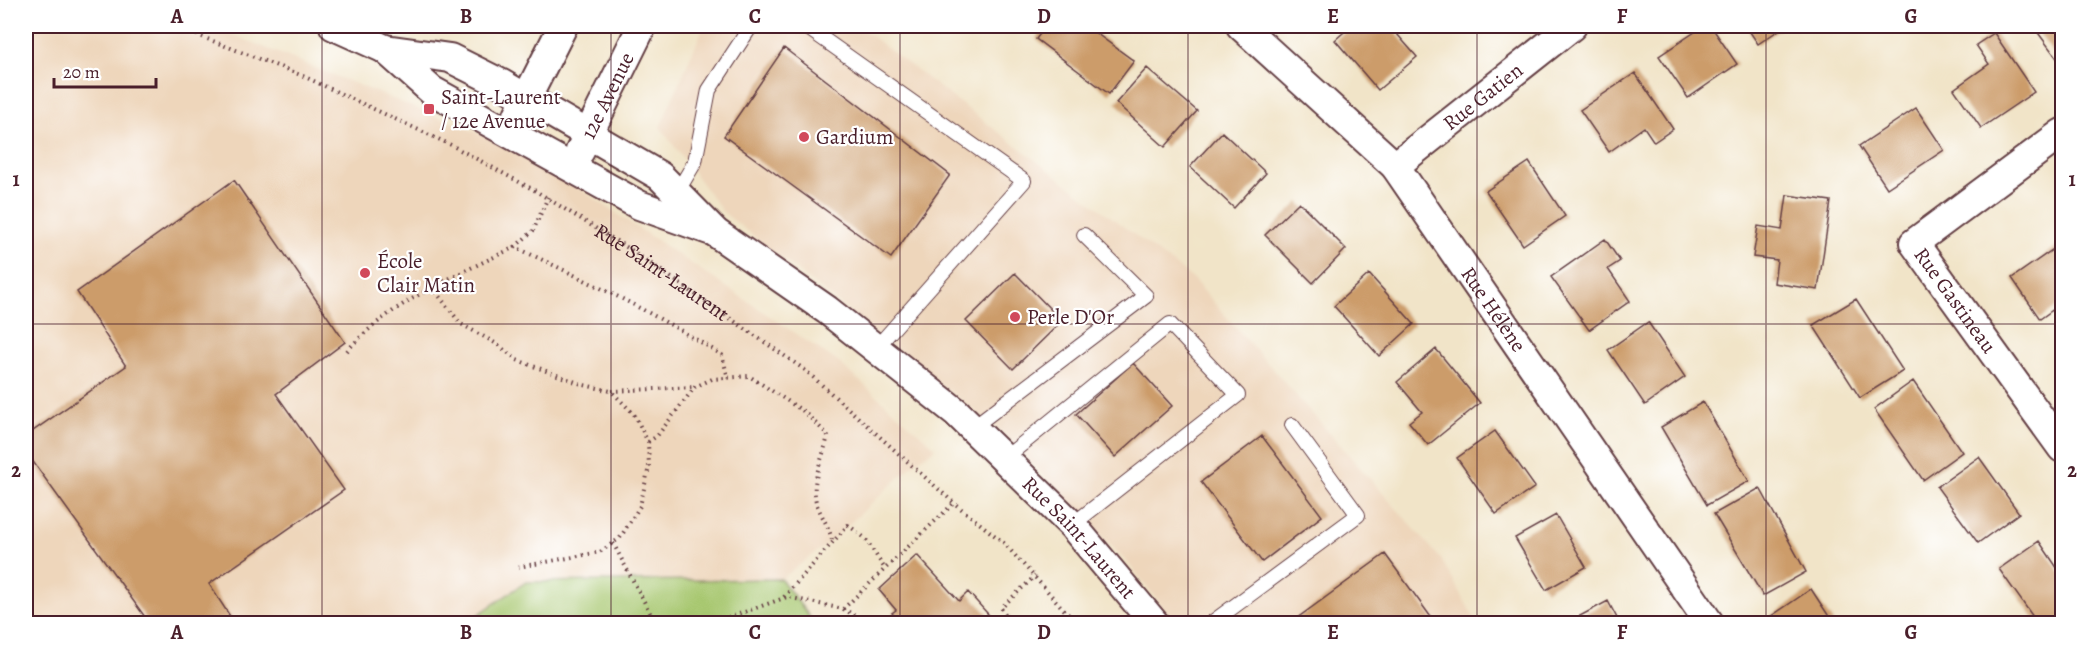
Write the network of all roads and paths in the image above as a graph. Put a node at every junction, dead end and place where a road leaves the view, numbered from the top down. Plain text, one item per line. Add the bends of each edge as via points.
1 (174, 26) edge
2 (334, 26) edge
3 (563, 26) edge
4 (642, 26) edge
5 (751, 26) edge
6 (805, 26) edge
7 (1242, 26) edge
8 (1572, 26) edge
9 (375, 38) edge
10 (527, 98) junction
11 (509, 131) junction
12 (2062, 133) edge
13 (590, 135) junction
14 (572, 165) junction
15 (1395, 166) junction
16 (553, 188) dead end
17 (547, 198) junction
18 (671, 204) junction
19 (1084, 235) dead end
20 (515, 247) junction
21 (432, 287) junction
22 (876, 348) junction
23 (346, 351) dead end
24 (728, 378) junction
25 (695, 387) junction
26 (611, 391) junction
27 (1292, 425) dead end
28 (973, 427) junction
29 (648, 442) junction
30 (2062, 448) edge
31 (1005, 458) junction
32 (954, 503) junction
33 (1072, 525) junction
34 (832, 540) junction
35 (613, 543) junction
36 (519, 567) dead end
37 (885, 569) junction
38 (1035, 576) junction
39 (783, 598) junction
40 (843, 609) junction
41 (712, 623) edge
42 (656, 624) edge
43 (665, 624) edge
44 (871, 624) edge
45 (1013, 624) edge
46 (1077, 624) edge
47 (1155, 624) edge
48 (1210, 624) edge
49 (1710, 624) edge

1 - 17 path, Rue Saint-Laurent via 303,76 441,140
2 - 9 street, Rue Saint-Laurent
3 - 10 street
4 - 13 street, 12e Avenue
5 - 18 lane via 709,90 695,162
6 - 22 lane via 1024,181
7 - 15 street, Rue Hélène
8 - 15 street, Rue Gatien
9 - 10 street, Rue Saint-Laurent via 450,58
9 - 11 street, Rue Saint-Laurent via 431,90
10 - 11 street
10 - 13 street, Rue Saint-Laurent
11 - 14 street, Rue Saint-Laurent
12 - 30 street, Rue Gastineau via 1914,243
13 - 14 street, 12e Avenue
13 - 18 street, Rue Saint-Laurent via 660,176
14 - 18 street, Rue Saint-Laurent via 639,205
15 - 49 street, Rue Hélène
16 - 17 path
17 - 20 path via 533,231
17 - 32 path, Rue Saint-Laurent via 716,306 805,370
18 - 22 street, Rue Saint-Laurent
19 - 28 lane via 1146,296
20 - 21 path
20 - 24 path via 703,343 722,355
21 - 23 path via 360,335
21 - 26 path via 461,324 517,360
22 - 28 street, Rue Saint-Laurent
24 - 25 path via 712,379
24 - 34 path via 749,376 803,411 828,435 815,482 816,504
25 - 26 path
25 - 29 path
26 - 29 path via 634,414
27 - 48 lane via 1358,515
28 - 31 street, Rue Saint-Laurent
29 - 35 path via 649,467 640,506
31 - 33 street, Rue Saint-Laurent
31 - 33 lane via 1170,324 1238,395
32 - 37 path
32 - 38 path, Rue Saint-Laurent via 1003,542
33 - 47 street, Rue Saint-Laurent
34 - 37 path via 848,525 865,538
34 - 39 path
35 - 36 path via 600,552
35 - 42 path
37 - 40 path
38 - 45 path via 1001,608
38 - 46 path, Rue Saint-Laurent
39 - 40 path
39 - 41 path
40 - 44 path
41 - 43 path

